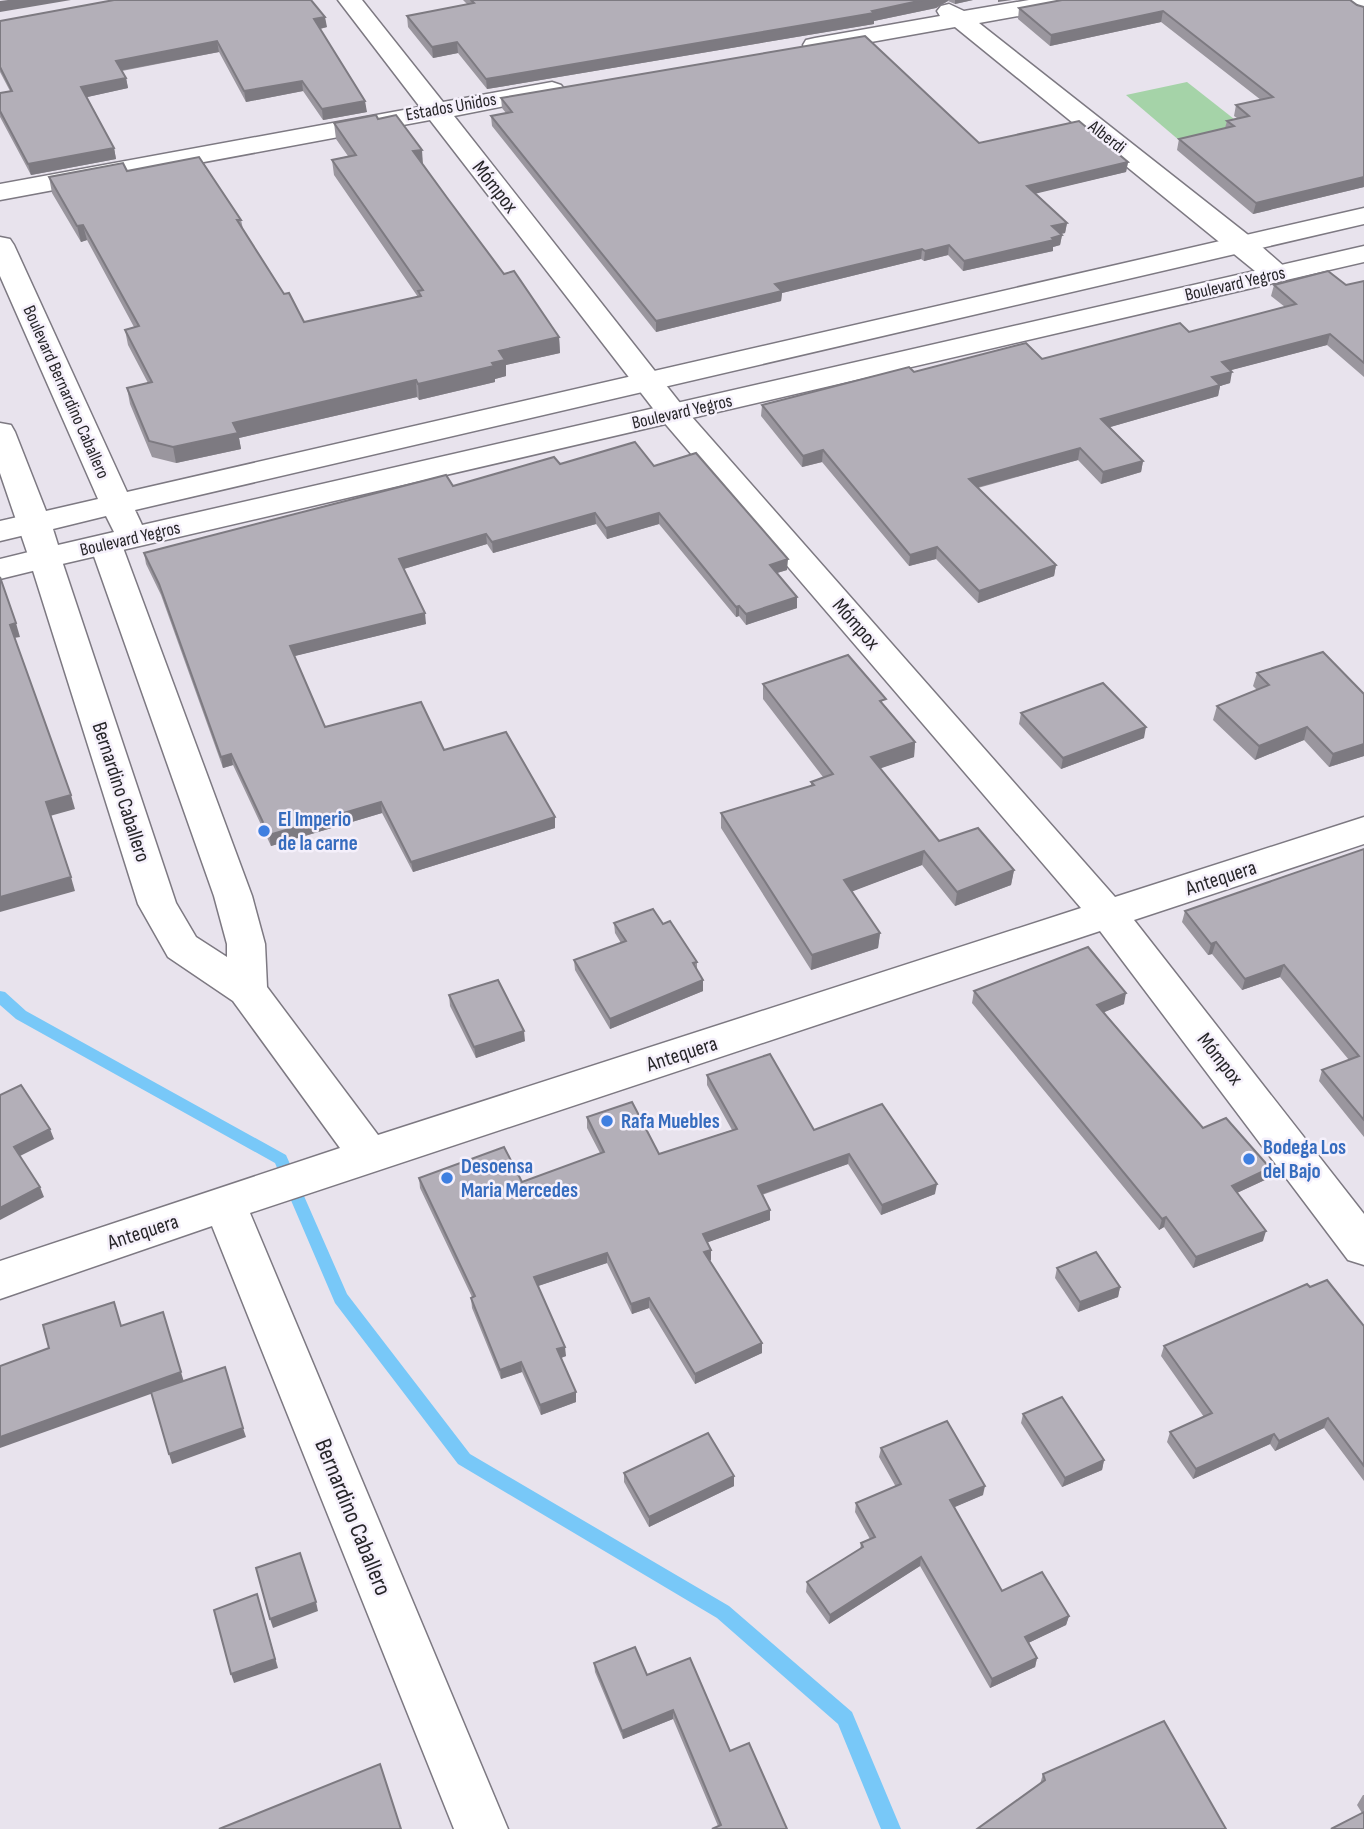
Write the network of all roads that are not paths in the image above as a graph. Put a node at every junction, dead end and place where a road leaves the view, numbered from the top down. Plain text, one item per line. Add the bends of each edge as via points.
1 (350, 0) edge
2 (937, 0) edge
3 (1069, 0) edge
4 (1351, 0) edge
5 (1364, 9) edge
6 (961, 21) junction
7 (786, 50) edge
8 (570, 87) edge
9 (435, 110) junction
10 (0, 192) edge
11 (1364, 216) edge
12 (1242, 244) junction
13 (0, 245) edge
14 (1364, 254) edge
15 (1276, 275) junction
16 (646, 381) junction
17 (673, 414) junction
18 (0, 432) edge
19 (117, 503) junction
20 (35, 523) junction
21 (0, 531) edge
22 (119, 541) junction
23 (45, 558) junction
24 (0, 569) edge
25 (1364, 830) edge
26 (1109, 915) junction
27 (247, 990) junction
28 (369, 1155) junction
29 (225, 1205) junction
30 (1364, 1247) edge
31 (0, 1280) edge
32 (481, 1829) edge

1 - 9 street, Mómpox
2 - 6 street, Alberdi
3 - 6 street
4 - 5 street
6 - 7 street
6 - 12 street, Alberdi
8 - 9 street, Estados Unidos
9 - 10 street, Estados Unidos
9 - 16 street, Mómpox
11 - 12 street, Boulevard Yegros
12 - 15 street, Alberdi
12 - 16 street, Boulevard Yegros
13 - 19 street, Boulevard Bernardino Caballero
14 - 15 street, Boulevard Yegros
15 - 17 street, Boulevard Yegros
16 - 17 street, Mómpox
16 - 19 street, Boulevard Yegros
17 - 22 street, Boulevard Yegros
17 - 26 street, Mómpox
18 - 20 street
19 - 20 street, Boulevard Yegros
19 - 22 street, Boulevard Bernardino Caballero
20 - 21 street, Boulevard Yegros
20 - 23 street
22 - 23 street, Boulevard Yegros
22 - 27 street via 233,897 246,944
23 - 24 street, Boulevard Yegros
23 - 27 street, Bernardino Caballero via 157,904 182,947
25 - 26 street, Antequera
26 - 28 street, Antequera
26 - 30 street, Mómpox
27 - 28 street, Bernardino Caballero
28 - 29 street, Antequera
29 - 31 street, Antequera
29 - 32 street, Bernardino Caballero

